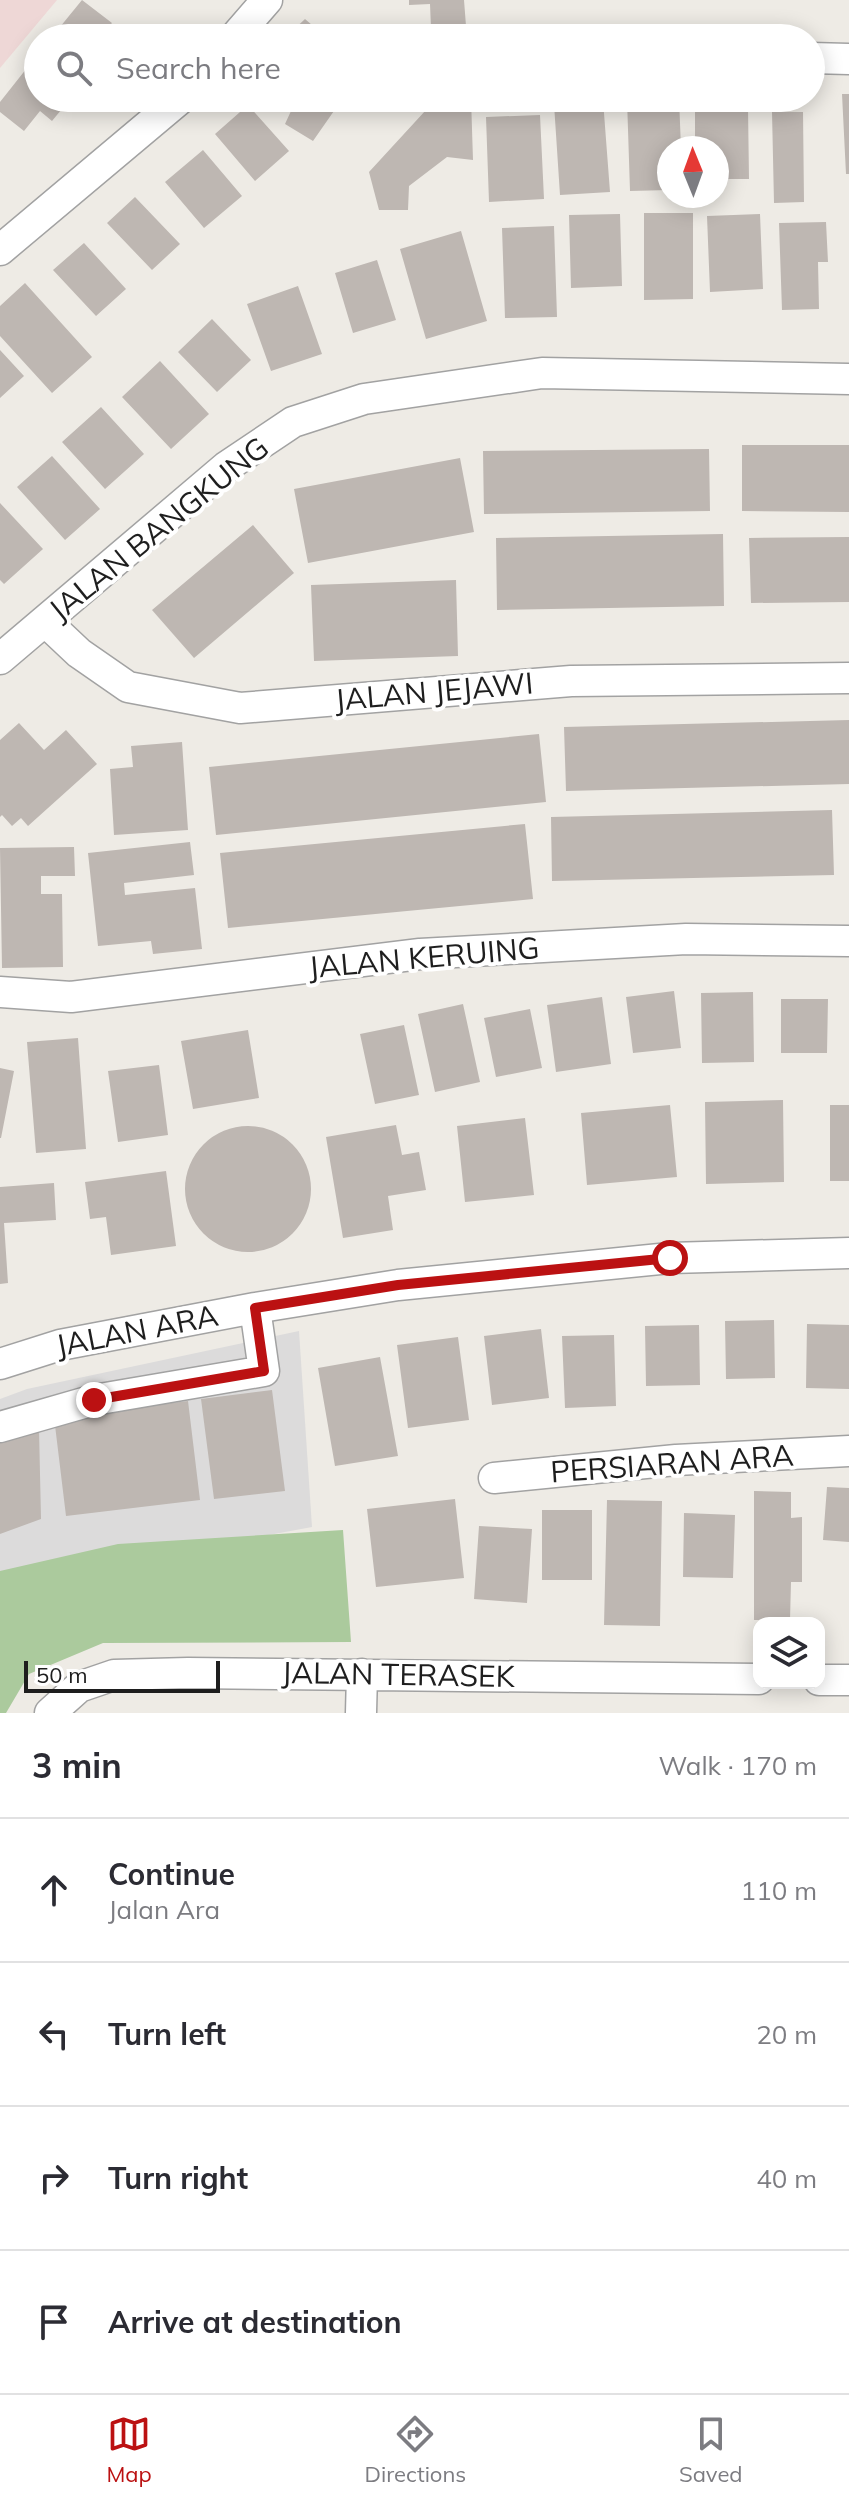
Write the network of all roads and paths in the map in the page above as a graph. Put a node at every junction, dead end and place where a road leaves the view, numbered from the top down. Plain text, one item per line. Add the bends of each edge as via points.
1 (267, 0) edge
2 (246, 24) edge
3 (825, 58) edge
4 (849, 59) edge
5 (164, 112) edge
6 (0, 250) edge
7 (849, 379) edge
8 (45, 621) junction
9 (0, 659) edge
10 (849, 678) edge
11 (849, 941) edge
12 (0, 992) edge
13 (849, 1253) edge
14 (255, 1308) junction
15 (0, 1364) edge
16 (0, 1427) edge
17 (849, 1451) edge
18 (494, 1478) dead end
19 (362, 1674) junction
20 (753, 1679) edge
21 (825, 1680) edge
22 (849, 1680) edge
23 (50, 1713) edge
24 (361, 1713) edge

1 - 2 street
3 - 4 street
5 - 6 street
7 - 8 street, JALAN BANGKUNG via 542,373 364,399 293,422 226,467
8 - 9 street, JALAN BANGKUNG
8 - 10 street, JALAN JEJAWI via 128,687 240,708 571,681
11 - 12 street, JALAN KERUING via 686,939 420,954 71,997
13 - 14 street, JALAN ARA via 670,1258 398,1285
14 - 15 street, JALAN ARA via 60,1345
14 - 16 street via 264,1371 94,1400
17 - 18 street, PERSIARAN ARA via 676,1460
19 - 20 street, JALAN TERASEK
19 - 23 street, JALAN TERASEK via 114,1675 79,1687
19 - 24 street
21 - 22 street

